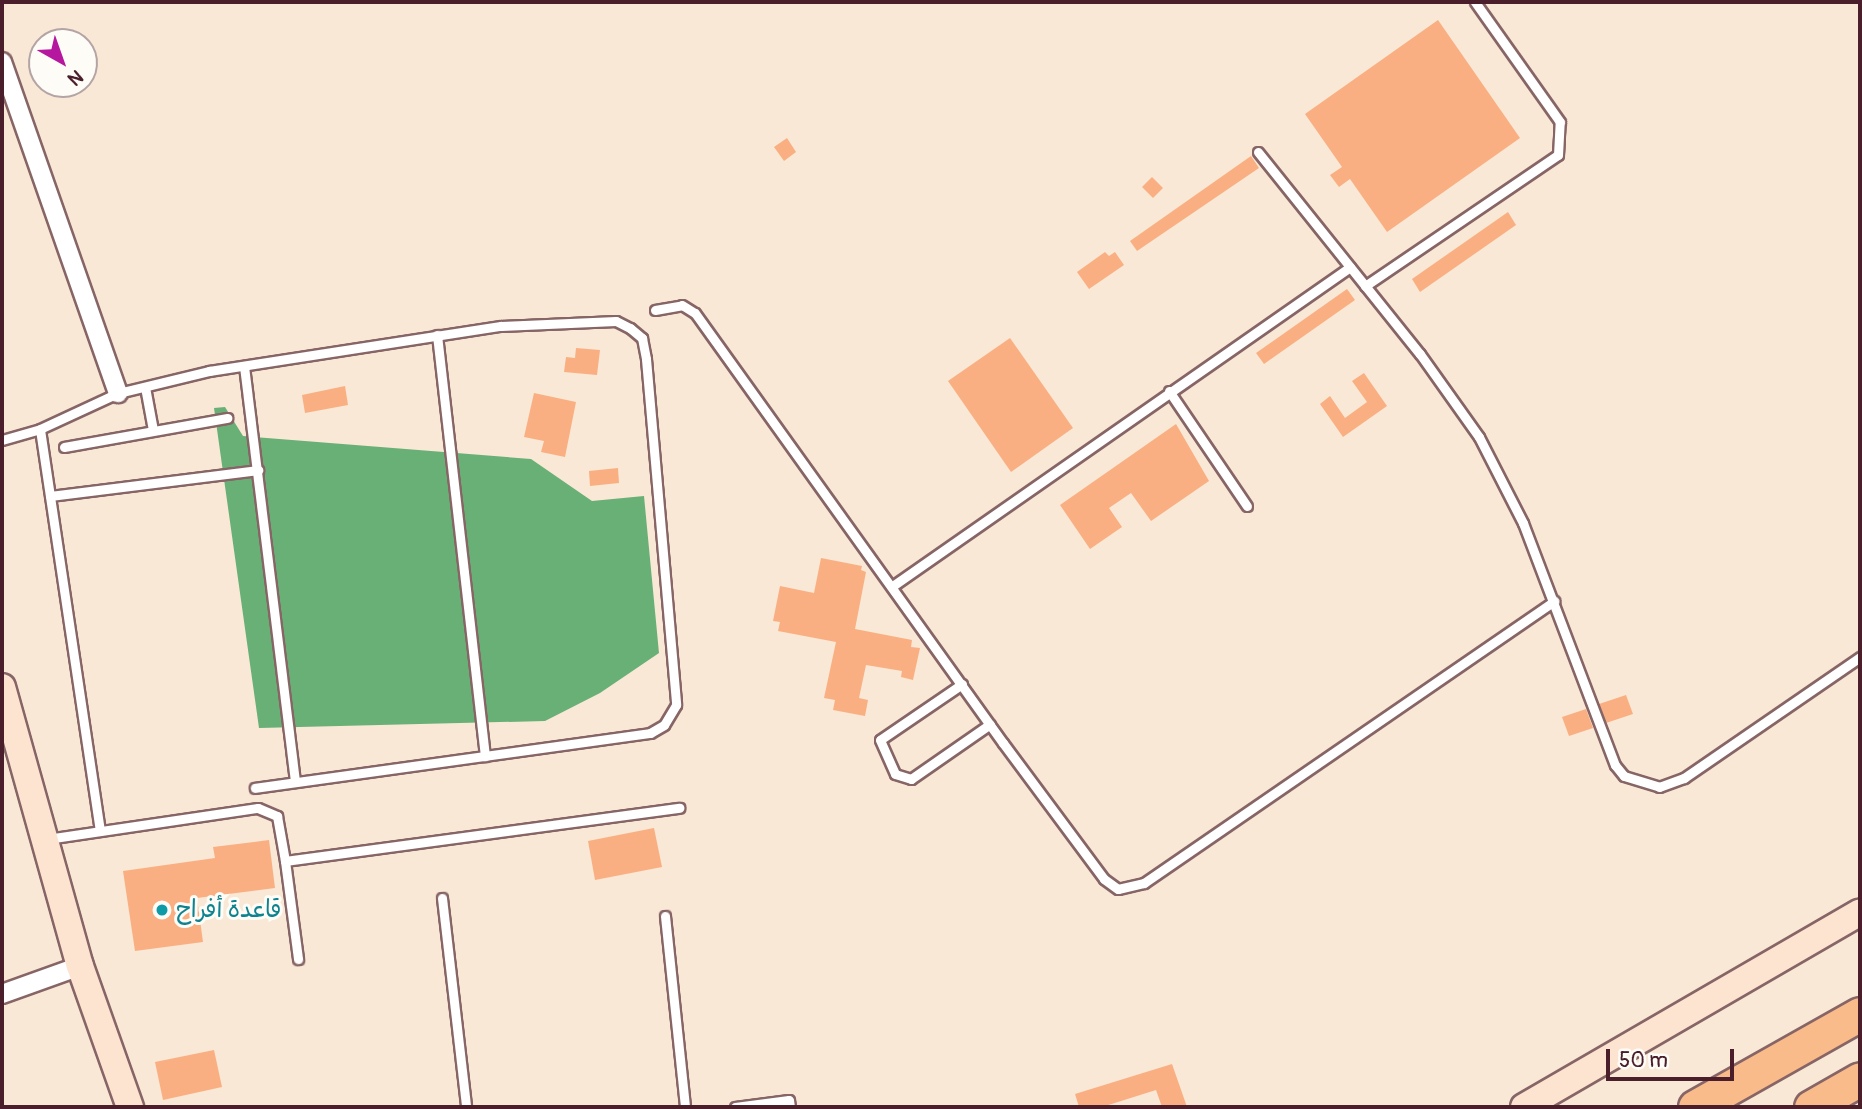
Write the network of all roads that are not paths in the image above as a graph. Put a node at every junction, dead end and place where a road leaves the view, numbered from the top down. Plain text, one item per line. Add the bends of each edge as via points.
1 (1475, 2) edge
2 (2, 62) edge
3 (1258, 152) dead end
4 (1350, 267) junction
5 (1366, 286) junction
6 (655, 310) dead end
7 (438, 335) junction
8 (244, 366) junction
9 (145, 387) junction
10 (1169, 391) junction
11 (118, 393) junction
12 (227, 418) dead end
13 (40, 429) junction
14 (153, 430) junction
15 (2, 440) edge
16 (64, 447) dead end
17 (258, 470) junction
18 (50, 496) junction
19 (1247, 506) dead end
20 (894, 585) junction
21 (1555, 601) junction
22 (1860, 657) edge
23 (962, 684) junction
24 (2, 687) edge
25 (990, 724) junction
26 (485, 756) junction
27 (295, 782) junction
28 (255, 788) dead end
29 (679, 808) dead end
30 (100, 831) junction
31 (46, 839) junction
32 (285, 862) junction
33 (442, 898) dead end
34 (1860, 912) edge
35 (665, 916) dead end
36 (298, 958) dead end
37 (80, 966) junction
38 (2, 993) edge
39 (1860, 1014) edge
40 (1860, 1079) edge
41 (1860, 1088) edge
42 (130, 1107) edge
43 (466, 1107) edge
44 (685, 1107) edge
45 (735, 1107) edge
46 (790, 1107) edge
47 (1524, 1107) edge
48 (1695, 1107) edge
49 (1811, 1107) edge
50 (1830, 1107) edge

1 - 5 lane via 1560,122 1558,155
2 - 11 street
3 - 4 lane
4 - 5 lane
4 - 10 lane
5 - 21 lane via 1479,437
6 - 20 lane via 682,305 695,313
7 - 8 lane
7 - 26 lane
7 - 26 lane via 501,326 616,321 642,338 646,359 676,705 650,733
8 - 9 lane
8 - 17 lane
9 - 11 lane
9 - 14 lane
10 - 19 lane
10 - 20 lane
11 - 13 lane
12 - 14 lane
13 - 15 lane
13 - 18 lane
14 - 16 lane
17 - 18 lane
17 - 27 lane
18 - 30 lane
20 - 23 lane
21 - 22 lane via 1615,765 1624,776 1647,785 1673,784 1697,771
21 - 25 lane via 1130,889 1113,887 1104,879
23 - 25 lane
23 - 25 lane via 880,740 895,774 911,779
24 - 31 street
26 - 27 lane
27 - 28 lane
29 - 32 lane
30 - 31 lane
30 - 32 lane via 269,809 277,816
31 - 37 street
32 - 36 lane
33 - 43 lane
34 - 47 street
35 - 44 lane
37 - 38 street
37 - 42 street
39 - 48 highway
40 - 49 highway
41 - 50 highway
45 - 46 lane via 789,1100

